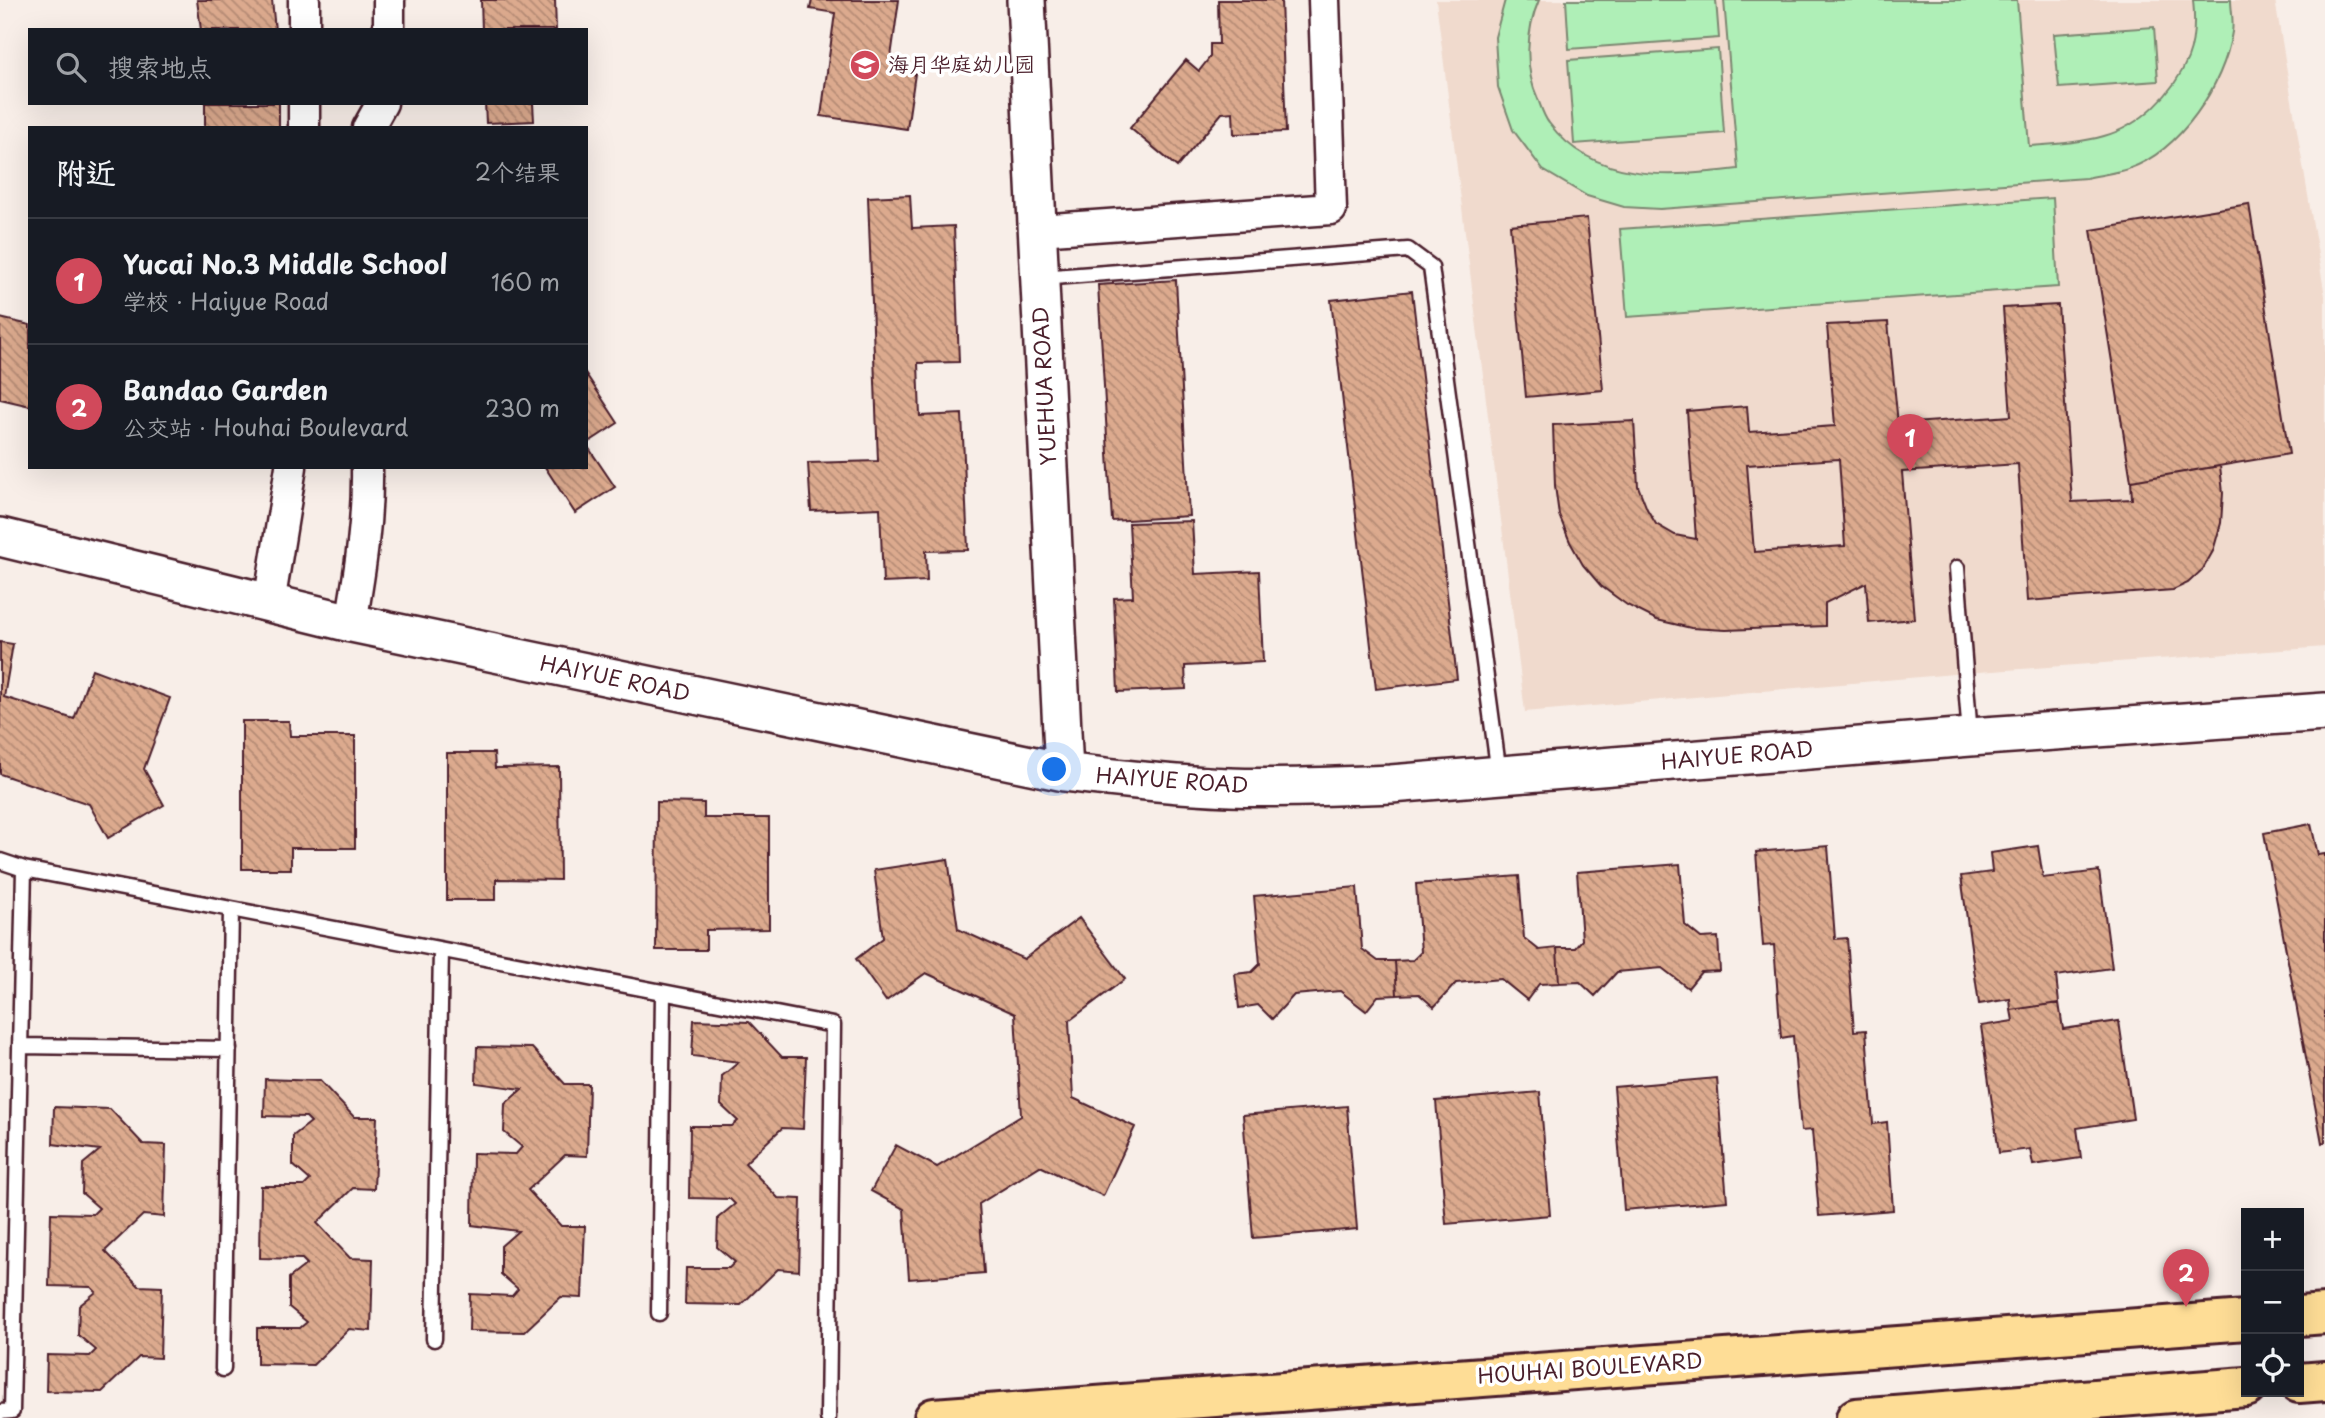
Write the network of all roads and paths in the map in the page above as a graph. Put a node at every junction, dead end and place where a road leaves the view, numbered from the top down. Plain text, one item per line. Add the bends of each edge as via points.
1 (304, 0) edge
2 (388, 0) edge
3 (1026, 0) edge
4 (1324, 0) edge
5 (304, 28) edge
6 (389, 28) edge
7 (304, 105) edge
8 (381, 105) edge
9 (304, 126) edge
10 (369, 126) edge
11 (1038, 230) junction
12 (1040, 278) junction
13 (291, 469) edge
14 (367, 469) edge
15 (0, 537) edge
16 (1957, 568) dead end
17 (269, 604) junction
18 (351, 623) junction
19 (2325, 712) edge
20 (1970, 737) junction
21 (1064, 772) junction
22 (1499, 776) junction
23 (0, 861) edge
24 (24, 869) junction
25 (231, 910) junction
26 (441, 950) junction
27 (663, 993) junction
28 (20, 1046) junction
29 (229, 1049) junction
30 (659, 1313) dead end
31 (2325, 1314) edge
32 (2304, 1316) edge
33 (2241, 1320) edge
34 (434, 1339) dead end
35 (223, 1369) dead end
36 (2325, 1381) edge
37 (2304, 1383) edge
38 (2241, 1387) edge
39 (0, 1412) edge
40 (828, 1418) edge
41 (934, 1418) edge
42 (1856, 1418) edge

1 - 5 street
2 - 6 street
3 - 11 street, YUEHUA ROAD
4 - 11 street via 1331,209
7 - 9 street
8 - 10 street
11 - 12 street, YUEHUA ROAD
12 - 21 street, YUEHUA ROAD
12 - 22 lane via 1408,250 1431,267
13 - 17 street
14 - 18 street via 368,508
15 - 17 street, HAIYUE ROAD
16 - 20 lane
17 - 18 street, HAIYUE ROAD
18 - 21 street, HAIYUE ROAD
19 - 20 street, HAIYUE ROAD
20 - 22 street, HAIYUE ROAD
21 - 22 street, HAIYUE ROAD via 1245,788
23 - 24 lane
24 - 25 lane
24 - 28 lane
25 - 26 lane
25 - 29 lane
26 - 27 lane
26 - 34 lane
27 - 30 lane
27 - 40 lane via 833,1025
28 - 29 lane
28 - 39 lane via 12,1411
29 - 35 lane
31 - 32 main road
33 - 41 main road, HOUHAI BOULEVARD
36 - 37 main road
38 - 42 main road

